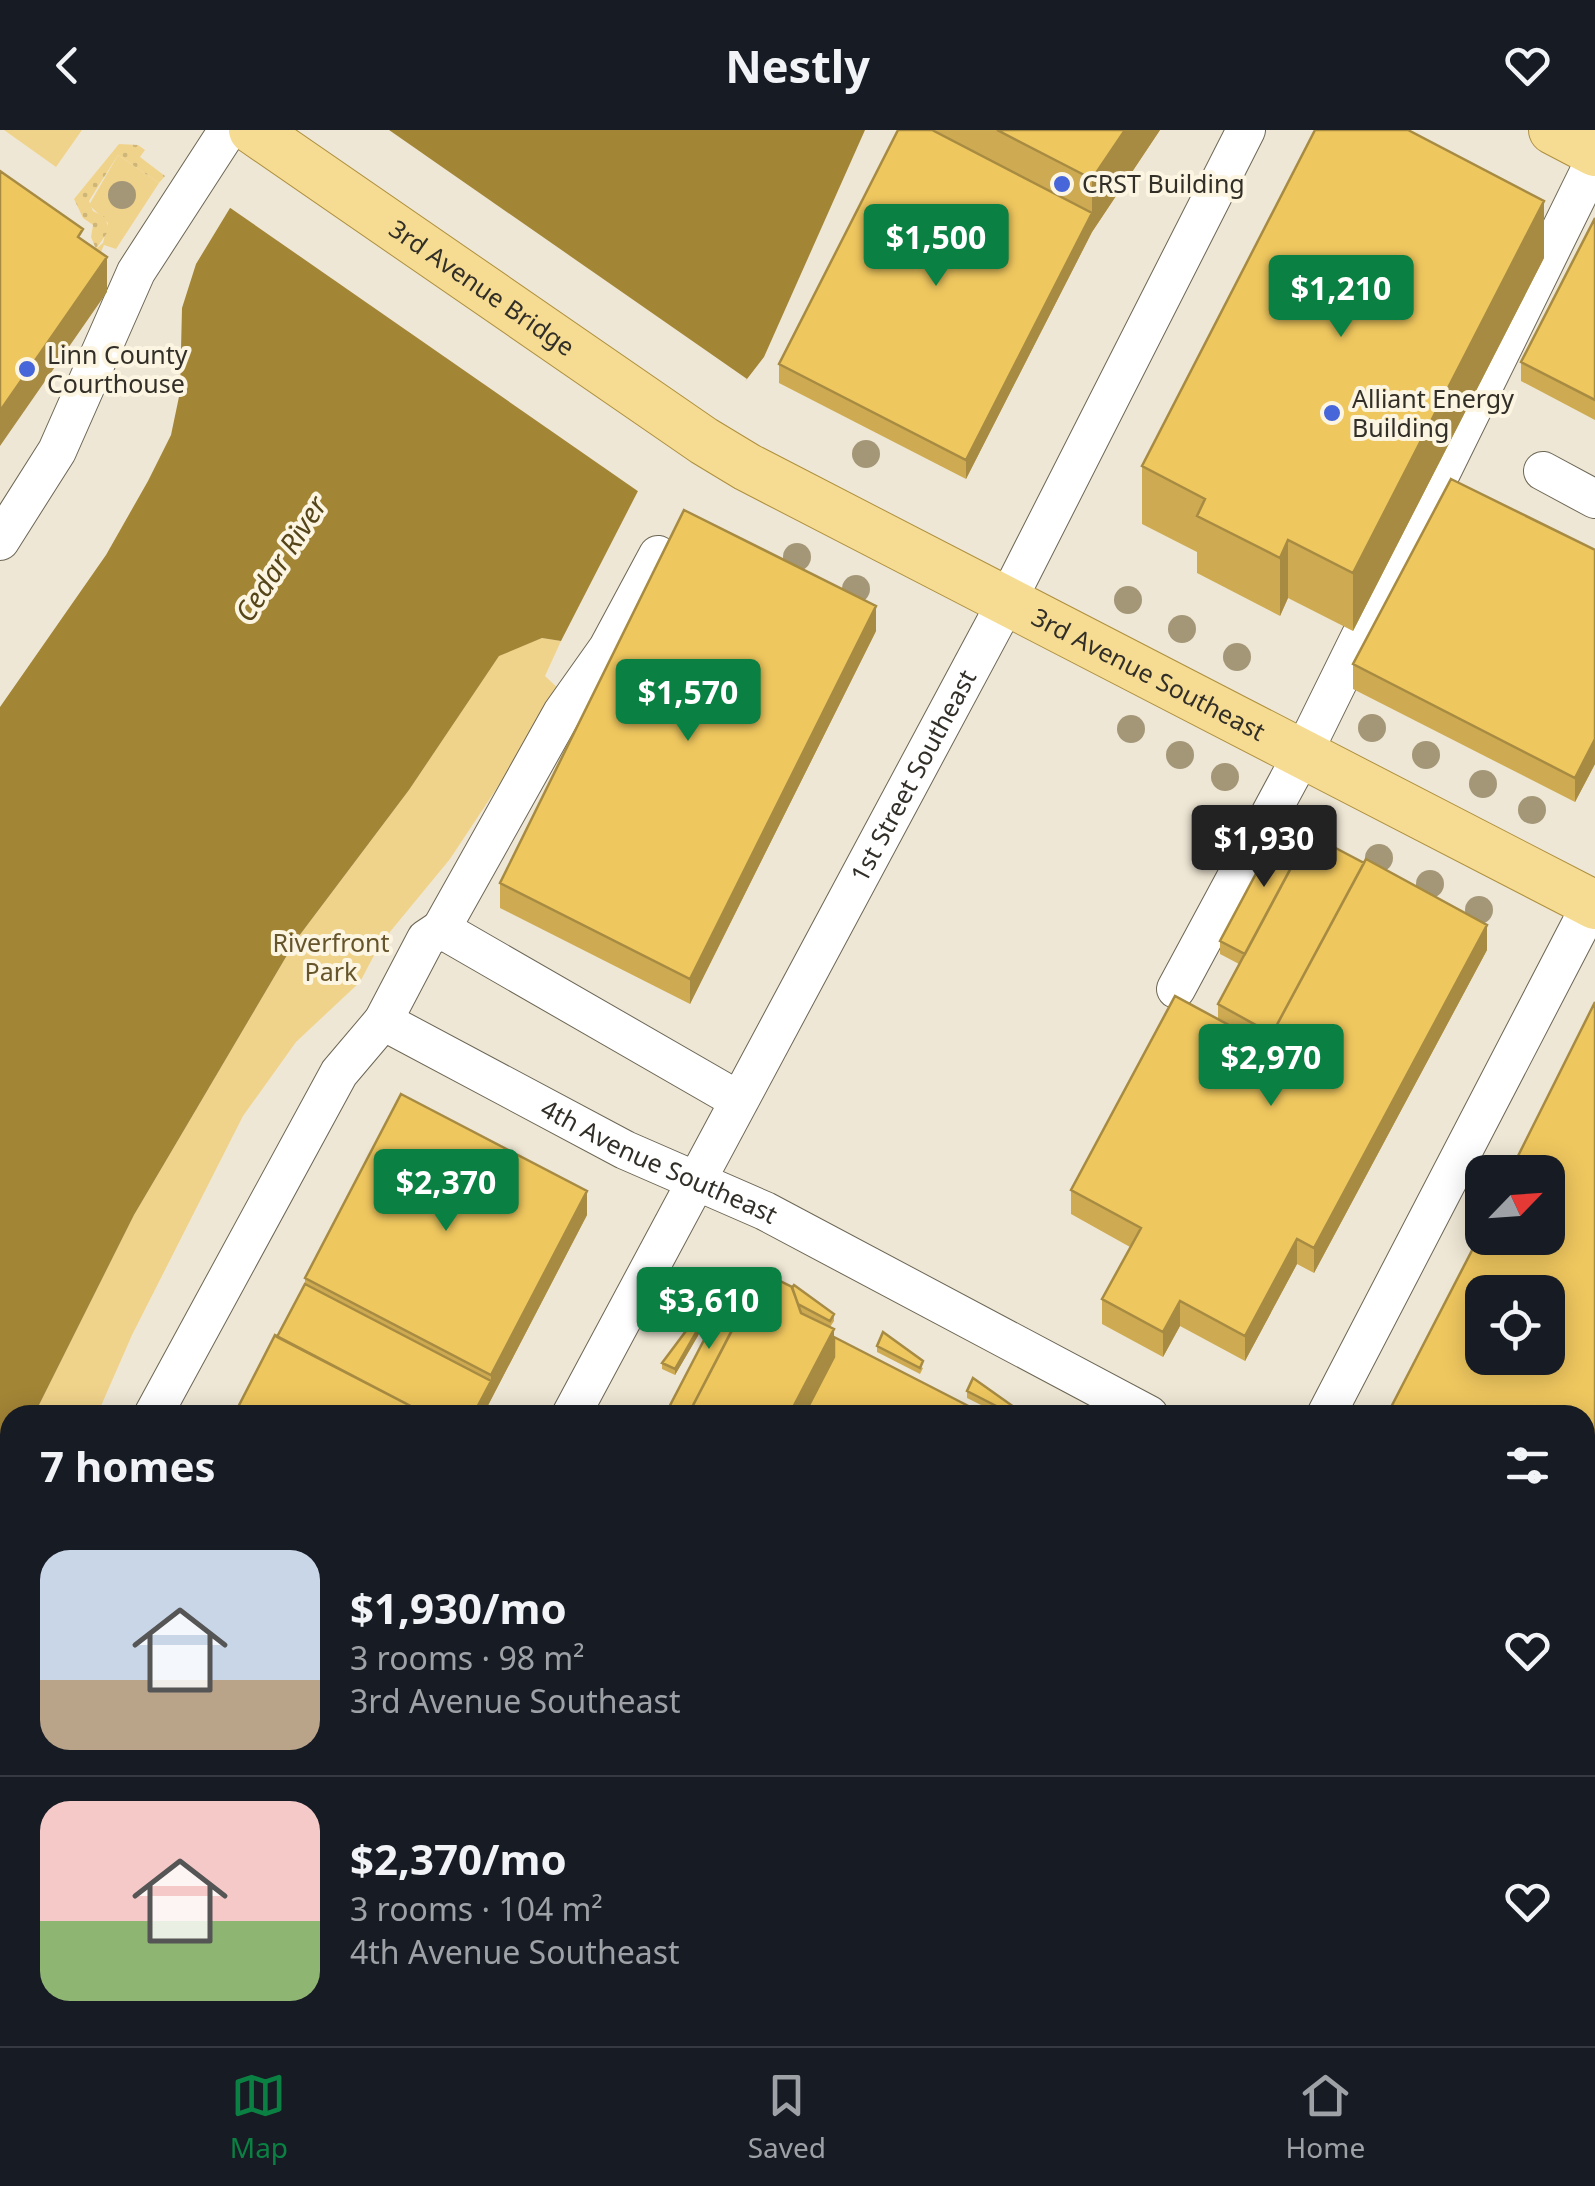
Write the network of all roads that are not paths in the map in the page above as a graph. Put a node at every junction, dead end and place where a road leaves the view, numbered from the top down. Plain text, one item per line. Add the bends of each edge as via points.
1 (1246, 130) edge
2 (1552, 130) edge
3 (246, 131) edge
4 (1595, 156) edge
5 (704, 441) joint
6 (1543, 472) dead end
7 (1595, 499) edge
8 (0, 541) edge
9 (658, 555) edge
10 (1007, 601) junction
11 (1302, 755) junction
12 (1594, 902) edge
13 (449, 934) junction
14 (1176, 989) dead end
15 (383, 1022) junction
16 (738, 1100) junction
17 (694, 1181) junction
18 (158, 1405) edge
19 (576, 1405) edge
20 (1129, 1405) edge
21 (1331, 1405) edge

1 - 10 street, 1st Street Southeast
2 - 4 main road
3 - 5 main road, 3rd Avenue Bridge
3 - 8 street via 136,272 57,452
4 - 11 street
5 - 10 main road, 3rd Avenue Southeast
6 - 7 street
9 - 13 street via 608,648 562,713
10 - 11 main road, 3rd Avenue Southeast
10 - 16 street, 1st Street Southeast
11 - 12 main road, 3rd Avenue Southeast
11 - 14 street
12 - 21 street
13 - 15 street via 426,939
13 - 16 street
15 - 17 street, 4th Avenue Southeast
15 - 18 street via 339,1073
16 - 17 street, 1st Street Southeast
17 - 19 street, 1st Street Southeast
17 - 20 street, 4th Avenue Southeast via 765,1211

